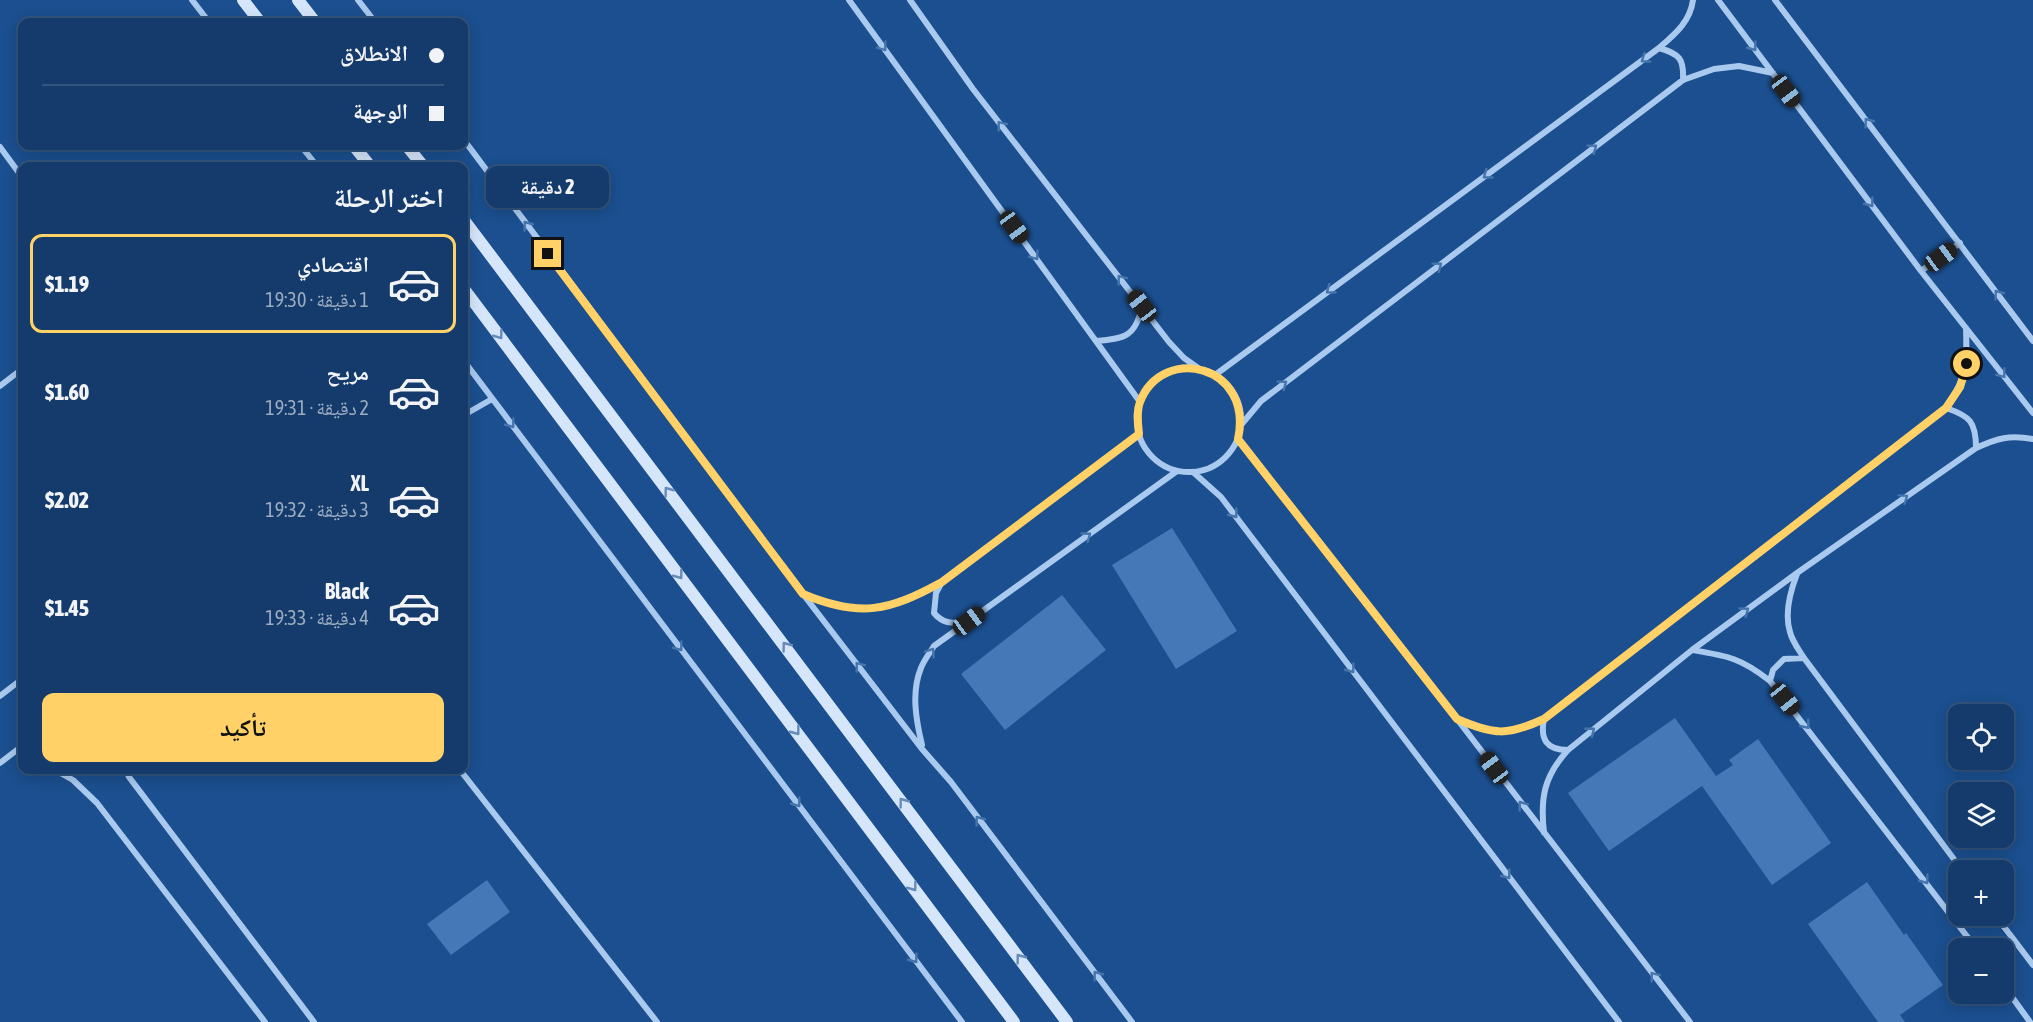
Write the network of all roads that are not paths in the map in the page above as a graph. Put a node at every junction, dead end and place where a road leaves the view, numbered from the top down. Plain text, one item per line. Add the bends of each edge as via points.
1 (192, 0) edge
2 (243, 0) edge
3 (298, 0) edge
4 (358, 0) edge
5 (849, 0) edge
6 (910, 0) edge
7 (1693, 0) edge
8 (1718, 0) edge
9 (1775, 0) edge
10 (206, 18) edge
11 (257, 18) edge
12 (312, 18) edge
13 (372, 18) edge
14 (1659, 48) junction
15 (1773, 73) junction
16 (1683, 80) junction
17 (468, 145) edge
18 (0, 147) edge
19 (304, 150) edge
20 (357, 150) edge
21 (314, 162) edge
22 (367, 162) edge
23 (18, 172) edge
24 (468, 225) edge
25 (1960, 243) junction
26 (1921, 271) junction
27 (468, 294) edge
28 (1142, 306) junction
29 (1966, 328) junction
30 (2033, 340) edge
31 (1096, 341) junction
32 (468, 366) edge
33 (1201, 370) junction
34 (18, 372) edge
35 (1215, 375) junction
36 (0, 386) edge
37 (492, 399) junction
38 (1140, 402) junction
39 (1946, 408) junction
40 (468, 413) edge
41 (2033, 413) edge
42 (1241, 425) junction
43 (1139, 434) junction
44 (1238, 439) junction
45 (2033, 439) edge
46 (1976, 448) junction
47 (1177, 471) junction
48 (1193, 472) junction
49 (1797, 573) junction
50 (942, 582) junction
51 (803, 594) junction
52 (969, 621) junction
53 (1692, 650) junction
54 (1804, 658) junction
55 (1770, 681) junction
56 (18, 682) edge
57 (0, 696) edge
58 (1457, 719) junction
59 (1544, 719) junction
60 (18, 749) edge
61 (922, 749) junction
62 (1568, 750) junction
63 (15, 752) junction
64 (18, 753) edge
65 (0, 763) edge
66 (63, 774) edge
67 (128, 774) edge
68 (463, 774) edge
69 (1544, 834) junction
70 (1955, 860) edge
71 (2003, 926) edge
72 (1968, 938) edge
73 (2033, 965) edge
74 (2014, 1000) edge
75 (265, 1022) edge
76 (314, 1022) edge
77 (657, 1022) edge
78 (962, 1022) edge
79 (1014, 1022) edge
80 (1067, 1022) edge
81 (1132, 1022) edge
82 (1619, 1022) edge
83 (1690, 1022) edge
84 (2030, 1022) edge

1 - 10 street
2 - 11 street
3 - 12 street
4 - 13 street
5 -> 31 street
28 -> 6 street via 973,89
7 - 14 street via 1683,27
8 -> 15 street
25 -> 9 street
14 - 16 street via 1679,57
14 -> 35 street
15 - 16 street via 1739,66 1714,69
15 -> 26 street
42 -> 16 street via 1261,400
51 -> 17 street
18 - 23 street
19 - 21 street
20 - 22 street
80 -> 24 street
25 - 26 street
30 -> 25 street
26 - 29 street
27 -> 79 street
28 - 31 street via 1130,334
28 - 33 street via 1169,342
29 - 39 street via 1964,377
29 -> 41 street
31 - 38 street
32 - 37 street
33 - 35 street
33 - 38 street via 1186,368 1160,377
34 - 36 street
35 - 42 street via 1235,396
37 - 40 street
37 -> 78 street
38 - 43 street
39 - 46 street via 1971,421
39 - 59 street
42 - 44 street
43 - 47 street via 1155,460
43 - 50 street
44 - 48 street via 1220,462
44 - 58 street
45 - 46 street via 1998,438
49 -> 46 street
47 - 48 street
52 -> 47 street
48 -> 82 street via 1221,497
53 -> 49 street
49 - 54 street via 1788,613 1790,632
50 - 51 street via 884,608 856,610
50 - 52 street via 936,593 934,613 947,623
61 -> 51 street
61 -> 52 street via 916,720 921,668 933,646
53 - 55 street via 1738,660
62 -> 53 street
54 - 55 street via 1784,659 1773,670
54 - 70 street
55 -> 72 street
56 - 57 street
58 - 59 street via 1499,732 1519,730
69 -> 58 street
59 - 62 street via 1542,730 1549,746
60 - 63 street
81 -> 61 street
62 - 69 street via 1554,765 1544,788
63 - 64 street
63 - 65 street
66 - 75 street via 97,803
67 - 76 street
68 - 77 street
83 -> 69 street
71 - 73 street
74 - 84 street

